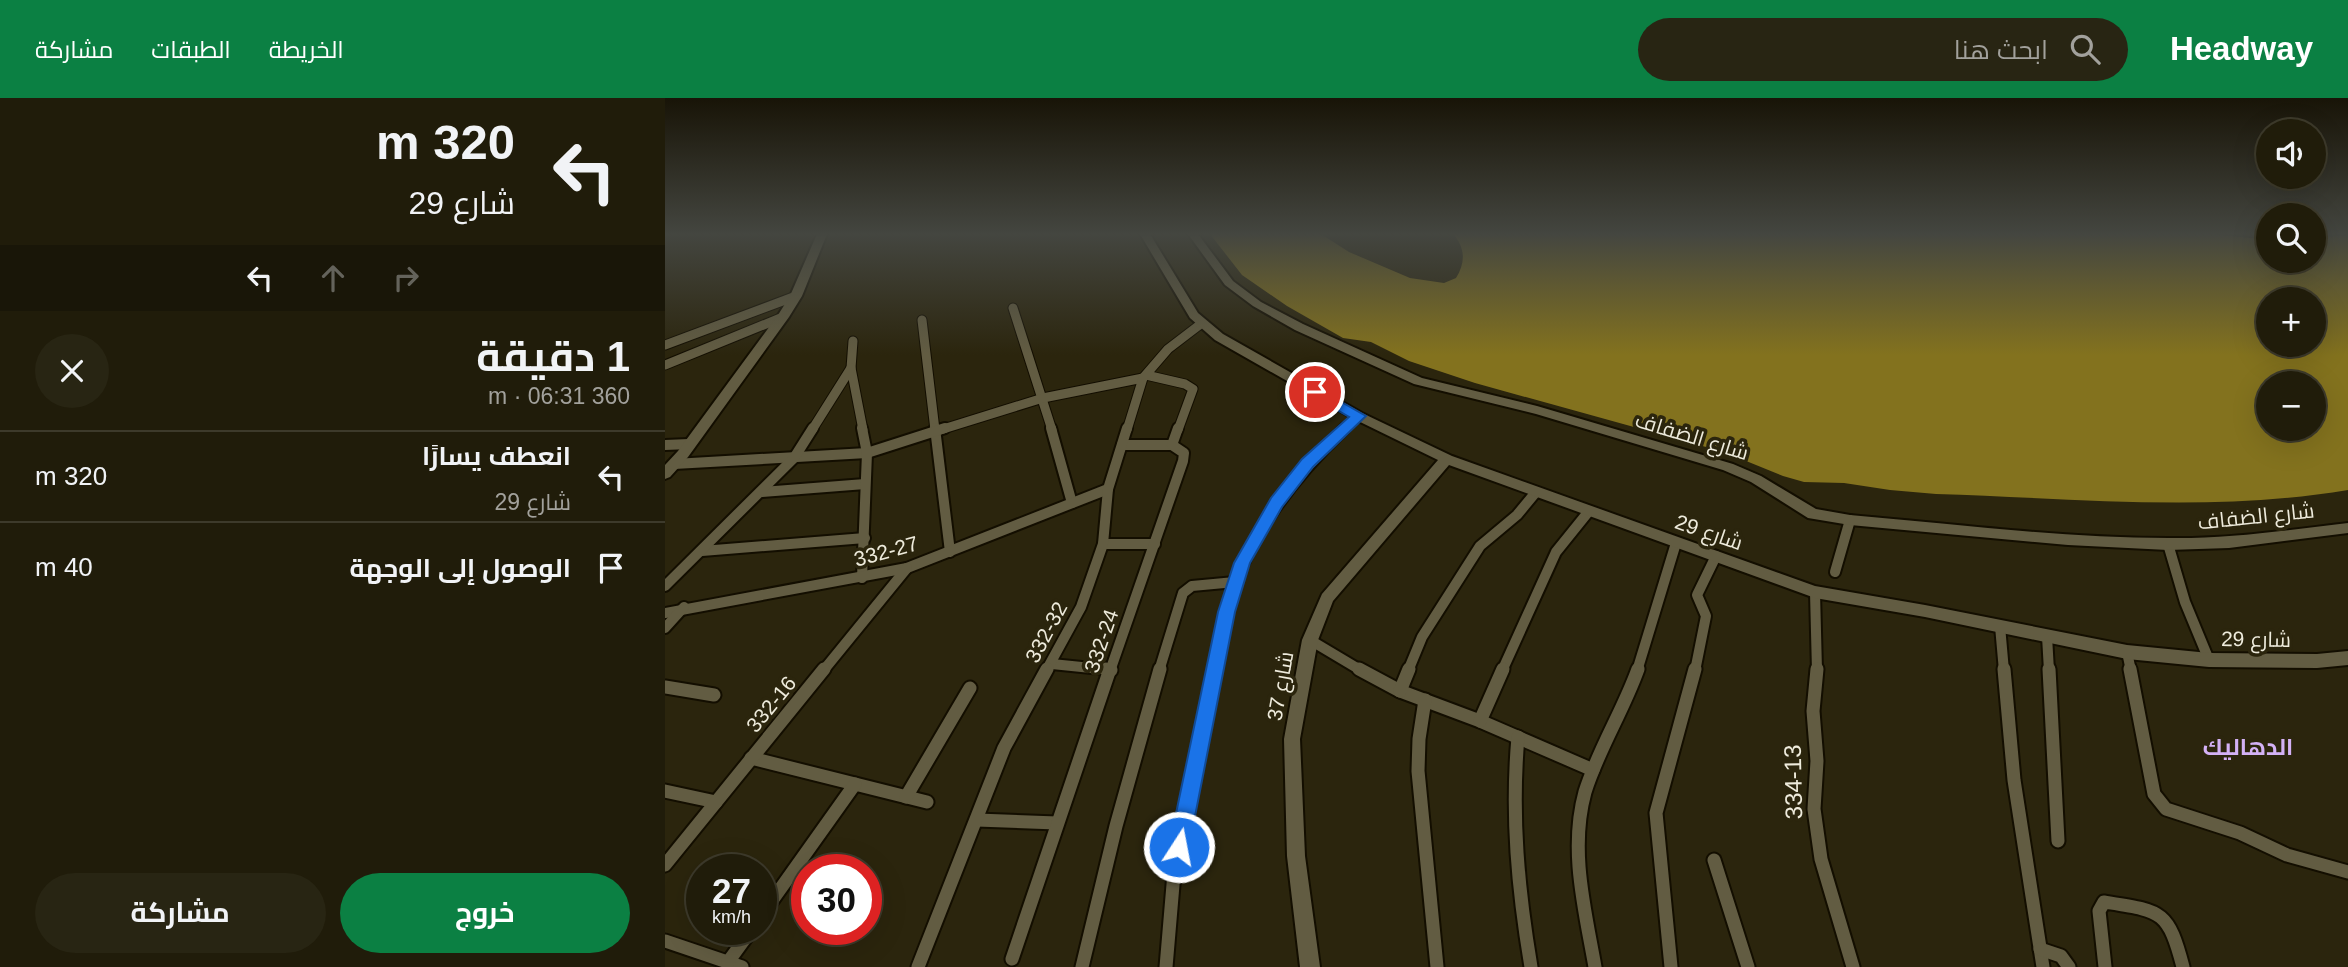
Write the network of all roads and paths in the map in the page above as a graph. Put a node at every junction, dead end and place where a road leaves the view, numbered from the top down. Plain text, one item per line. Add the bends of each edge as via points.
1 (804, 275) edge
2 (1168, 275) edge
3 (1223, 275) edge
4 (796, 296) junction
5 (1013, 308) dead end
6 (783, 317) junction
7 (922, 320) dead end
8 (1202, 323) junction
9 (853, 341) dead end
10 (665, 345) edge
11 (665, 365) edge
12 (851, 368) junction
13 (1144, 377) junction
14 (1043, 398) junction
15 (1358, 416) junction
16 (937, 431) junction
17 (689, 444) junction
18 (665, 445) edge
19 (1122, 445) junction
20 (1172, 445) junction
21 (867, 453) junction
22 (794, 458) junction
23 (1447, 459) junction
24 (670, 469) edge
25 (865, 484) junction
26 (1108, 489) junction
27 (762, 492) junction
28 (1536, 492) junction
29 (1072, 503) junction
30 (1589, 511) junction
31 (1850, 520) junction
32 (2348, 527) edge
33 (865, 538) junction
34 (1676, 543) junction
35 (1103, 544) junction
36 (1155, 544) junction
37 (2168, 544) junction
38 (702, 551) junction
39 (950, 552) junction
40 (1716, 556) junction
41 (907, 568) junction
42 (1835, 572) dead end
43 (862, 578) junction
44 (1235, 582) junction
45 (665, 586) edge
46 (1815, 592) junction
47 (684, 607) junction
48 (665, 613) edge
49 (2000, 626) junction
50 (665, 628) edge
51 (2047, 636) junction
52 (1310, 640) junction
53 (2127, 652) junction
54 (2348, 658) edge
55 (2209, 660) junction
56 (1052, 664) junction
57 (1111, 670) junction
58 (665, 687) edge
59 (970, 688) dead end
60 (1400, 691) junction
61 (714, 695) dead end
62 (1425, 700) junction
63 (1480, 721) junction
64 (1518, 737) junction
65 (751, 758) junction
66 (1593, 769) junction
67 (855, 784) junction
68 (665, 791) edge
69 (906, 797) junction
70 (716, 802) junction
71 (927, 802) dead end
72 (977, 820) junction
73 (1056, 823) junction
74 (2058, 841) dead end
75 (1714, 860) dead end
76 (665, 865) edge
77 (2348, 872) edge
78 (777, 894) edge
79 (665, 941) edge
80 (744, 945) edge
81 (2041, 949) junction
82 (1012, 959) dead end
83 (709, 962) edge
84 (735, 965) edge
85 (918, 967) edge
86 (1082, 967) edge
87 (1167, 967) edge
88 (1310, 967) edge
89 (1437, 967) edge
90 (1531, 967) edge
91 (1594, 967) edge
92 (1671, 967) edge
93 (1748, 967) edge
94 (1853, 967) edge
95 (2043, 967) edge
96 (2069, 967) edge
97 (2105, 967) edge
98 (2183, 967) edge

1 - 4 street
2 - 8 street, شارع 29
3 - 31 street, شارع الضفاف via 1257,304 1299,327 1419,381 1537,410 1728,467 1817,516
4 - 6 street
4 - 10 street
5 - 14 street
6 - 11 street
6 - 17 street
7 - 16 street
8 - 13 street, 332-32 via 1168,349
8 - 15 street, شارع 29 via 1233,346
9 - 12 street
12 - 21 street
12 - 22 street
13 - 14 street
13 - 19 street, 332-32
13 - 20 street via 1193,389
14 - 16 street
14 - 29 street
15 - 23 street, شارع 29
15 - 44 street via 1308,463 1276,502
16 - 21 street
16 - 39 street
17 - 18 street
17 - 24 street
19 - 20 street
19 - 26 street, 332-32
20 - 36 street, 332-24 via 1184,457
21 - 22 street
21 - 25 street
22 - 24 street
22 - 27 street
23 - 28 street, شارع 29
23 - 52 street, شارع 37 via 1327,598
25 - 27 street
25 - 33 street
26 - 29 street, 332-27
26 - 35 street, 332-32
27 - 38 street
28 - 30 street, شارع 29
28 - 60 street via 1480,546 1422,637
29 - 39 street, 332-27
30 - 34 street, شارع 29
30 - 63 street via 1556,552
31 - 37 street, شارع الضفاف
31 - 42 street
32 - 37 street, شارع الضفاف via 2229,542
33 - 38 street
33 - 43 street
34 - 40 street, شارع 29
34 - 66 street via 1628,695
35 - 36 street
35 - 56 street, 332-32 via 1081,607
36 - 57 street, 332-24
37 - 55 street
38 - 45 street
39 - 41 street, 332-27
40 - 46 street, شارع 29
40 - 92 street via 1697,596 1706,616 1703,640 1656,813
41 - 43 street, 332-27
41 - 65 street, 332-16
43 - 47 street, 332-27
44 - 86 street via 1192,586 1183,593 1158,671
44 - 87 street via 1174,873
46 - 49 street, شارع 29
46 - 94 street, 334-13 via 1814,809 1821,859
47 - 48 street, 332-27
47 - 50 street
49 - 51 street, شارع 29
49 - 81 street via 2014,780
51 - 53 street, شارع 29
51 - 74 street
52 - 60 street
52 - 88 street, شارع 37 via 1292,739 1296,856
53 - 55 street, شارع 29
53 - 77 street via 2158,802 2287,856
54 - 55 street, شارع 29
56 - 57 street
56 - 72 street, 332-32 via 1004,748
57 - 73 street, 332-24
58 - 61 street
59 - 69 street
60 - 62 street
62 - 63 street
62 - 89 street via 1418,771
63 - 64 street
64 - 66 street
64 - 90 street via 1513,804 1516,872
65 - 67 street
65 - 70 street, 332-16
66 - 91 street via 1579,823 1579,870
67 - 69 street
67 - 78 street
68 - 70 street
69 - 71 street
70 - 76 street, 332-16
72 - 73 street
72 - 85 street, 332-32
73 - 82 street, 332-24
75 - 93 street
79 - 83 street
80 - 84 street
81 - 95 street
81 - 96 street via 2054,951
83 - 84 street
97 - 98 street via 2099,911 2104,902 2165,918

